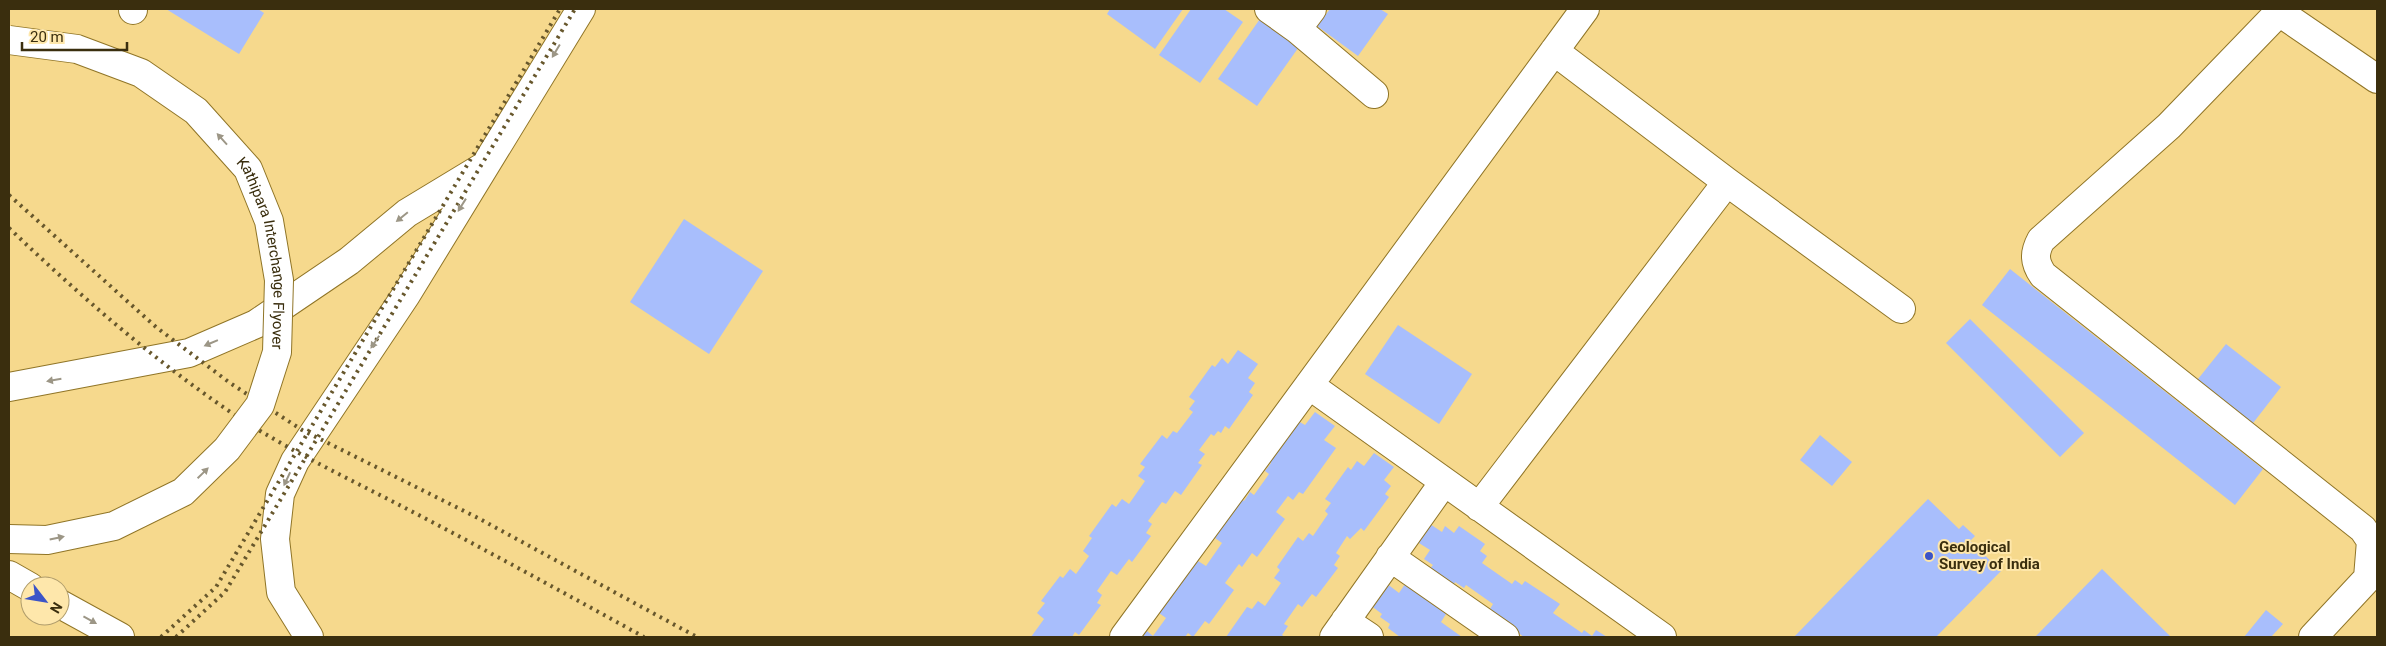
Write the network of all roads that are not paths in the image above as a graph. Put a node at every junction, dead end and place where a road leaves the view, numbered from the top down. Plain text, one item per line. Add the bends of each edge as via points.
1 (581, 9) edge
2 (1269, 9) edge
3 (1585, 9) edge
4 (2280, 11) edge
5 (1305, 19) edge
6 (9, 40) edge
7 (1554, 51) junction
8 (2377, 79) edge
9 (1374, 94) dead end
10 (488, 164) junction
11 (1727, 182) junction
12 (1901, 309) dead end
13 (1308, 385) junction
14 (9, 388) edge
15 (1444, 482) junction
16 (1479, 507) junction
17 (2374, 538) edge
18 (9, 539) edge
19 (1390, 557) junction
20 (9, 575) edge
21 (20, 581) edge
22 (70, 610) edge
23 (1339, 629) edge
24 (120, 637) edge
25 (309, 637) edge
26 (1124, 637) edge
27 (1369, 637) edge
28 (1505, 637) edge
29 (1662, 637) edge
30 (2313, 637) edge

1 -> 10 street
2 - 5 street
3 - 7 street
4 - 8 street
4 - 17 street via 2169,126 2040,240 2035,251 2036,265 2042,275
5 - 9 street
18 -> 6 street, Kathipara Interchange Flyover, bridge via 48,540 114,526 183,492 227,449 260,405 277,352 280,280 269,222 248,169 196,111 142,73 77,49
7 - 11 street
7 - 13 street
10 -> 14 street via 407,213 350,261 256,324 189,353
10 -> 25 street via 295,461 280,494 275,539 282,592
11 - 12 street
11 - 16 street
13 - 15 street
13 - 26 street
15 - 16 street
15 - 19 street
16 - 29 street
17 - 30 street via 2368,578
19 - 23 street
19 - 28 street
20 - 21 street
22 -> 24 street
23 - 27 street

